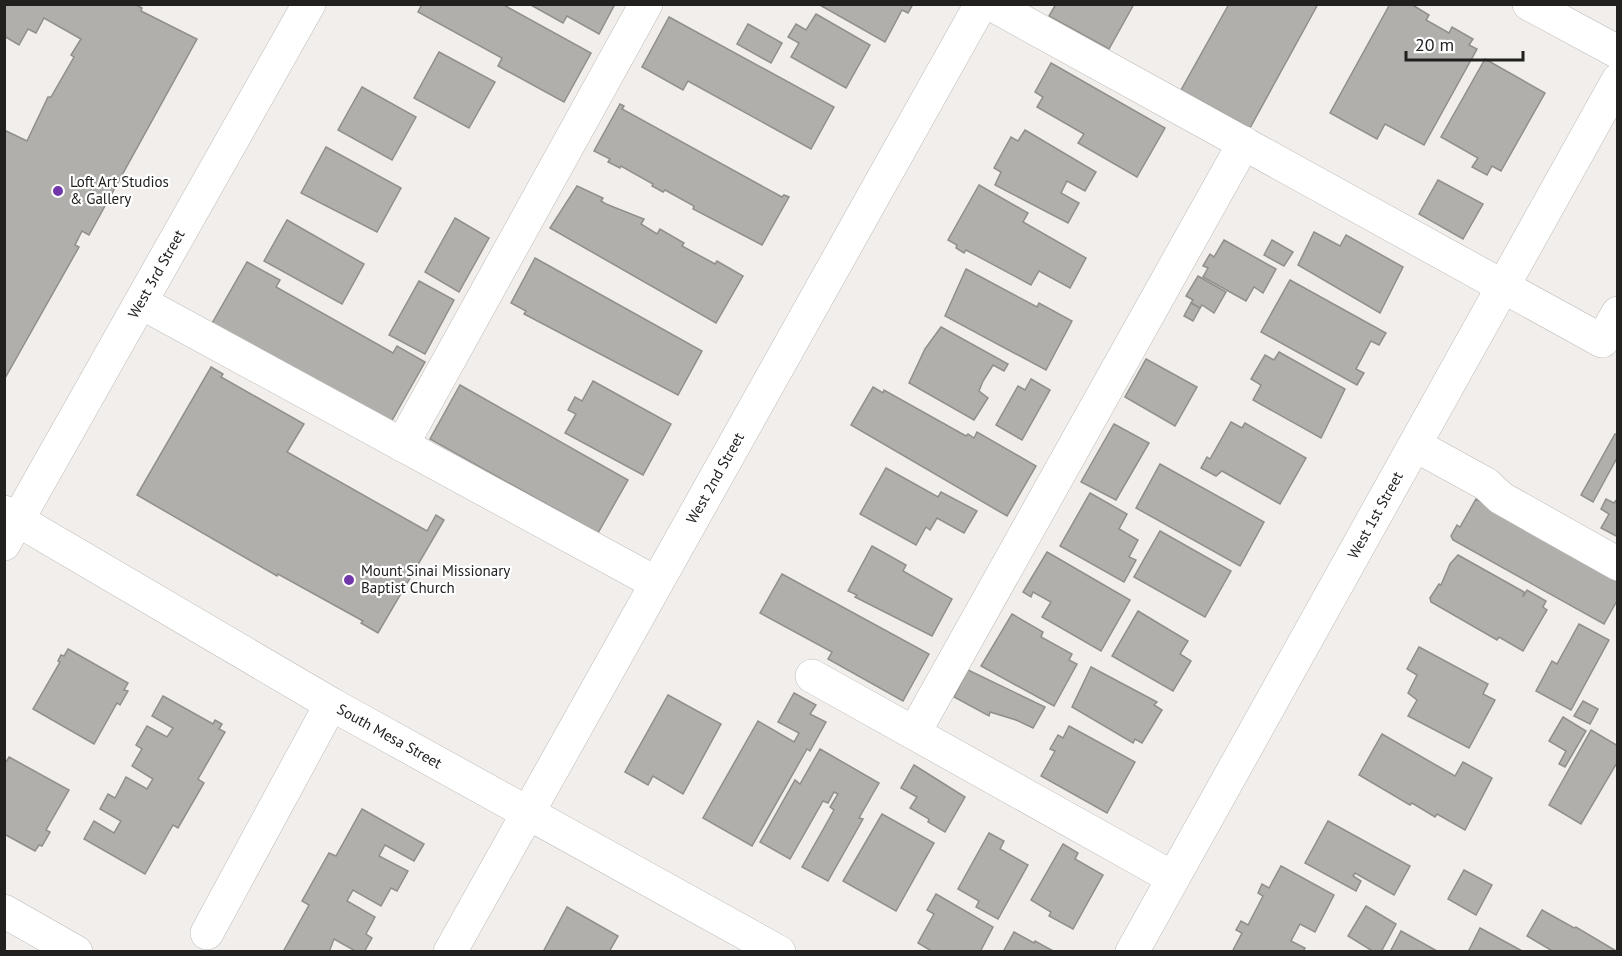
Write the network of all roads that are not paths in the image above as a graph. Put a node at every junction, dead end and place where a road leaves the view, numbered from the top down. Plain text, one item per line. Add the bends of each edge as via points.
1 (309, 4) edge
2 (646, 4) edge
3 (981, 4) edge
4 (991, 4) edge
5 (1529, 4) edge
6 (1617, 52) edge
7 (1617, 80) edge
8 (1244, 143) junction
9 (1503, 288) junction
10 (142, 303) junction
11 (1612, 335) edge
12 (402, 445) junction
13 (1415, 445) junction
14 (9, 525) edge
15 (1617, 564) edge
16 (656, 583) junction
17 (812, 676) dead end
18 (331, 704) junction
19 (914, 733) junction
20 (527, 813) junction
21 (1173, 878) junction
22 (4, 911) edge
23 (207, 933) dead end
24 (76, 951) edge
25 (450, 951) edge
26 (780, 951) edge
27 (1132, 951) edge

1 - 10 street, West 3rd Street
2 - 12 street
3 - 16 street, West 2nd Street
4 - 8 street
5 - 6 street
7 - 9 street, West 1st Street
8 - 9 street
8 - 19 street
9 - 11 street
9 - 13 street, West 1st Street
10 - 12 street
10 - 14 street, West 3rd Street
12 - 16 street
13 - 15 street
13 - 21 street, West 1st Street
14 - 18 street, South Mesa Street
16 - 20 street, West 2nd Street
17 - 19 street
18 - 20 street, South Mesa Street
18 - 23 street
19 - 21 street
20 - 25 street, West 2nd Street
20 - 26 street, South Mesa Street
21 - 27 street, West 1st Street
22 - 24 street

